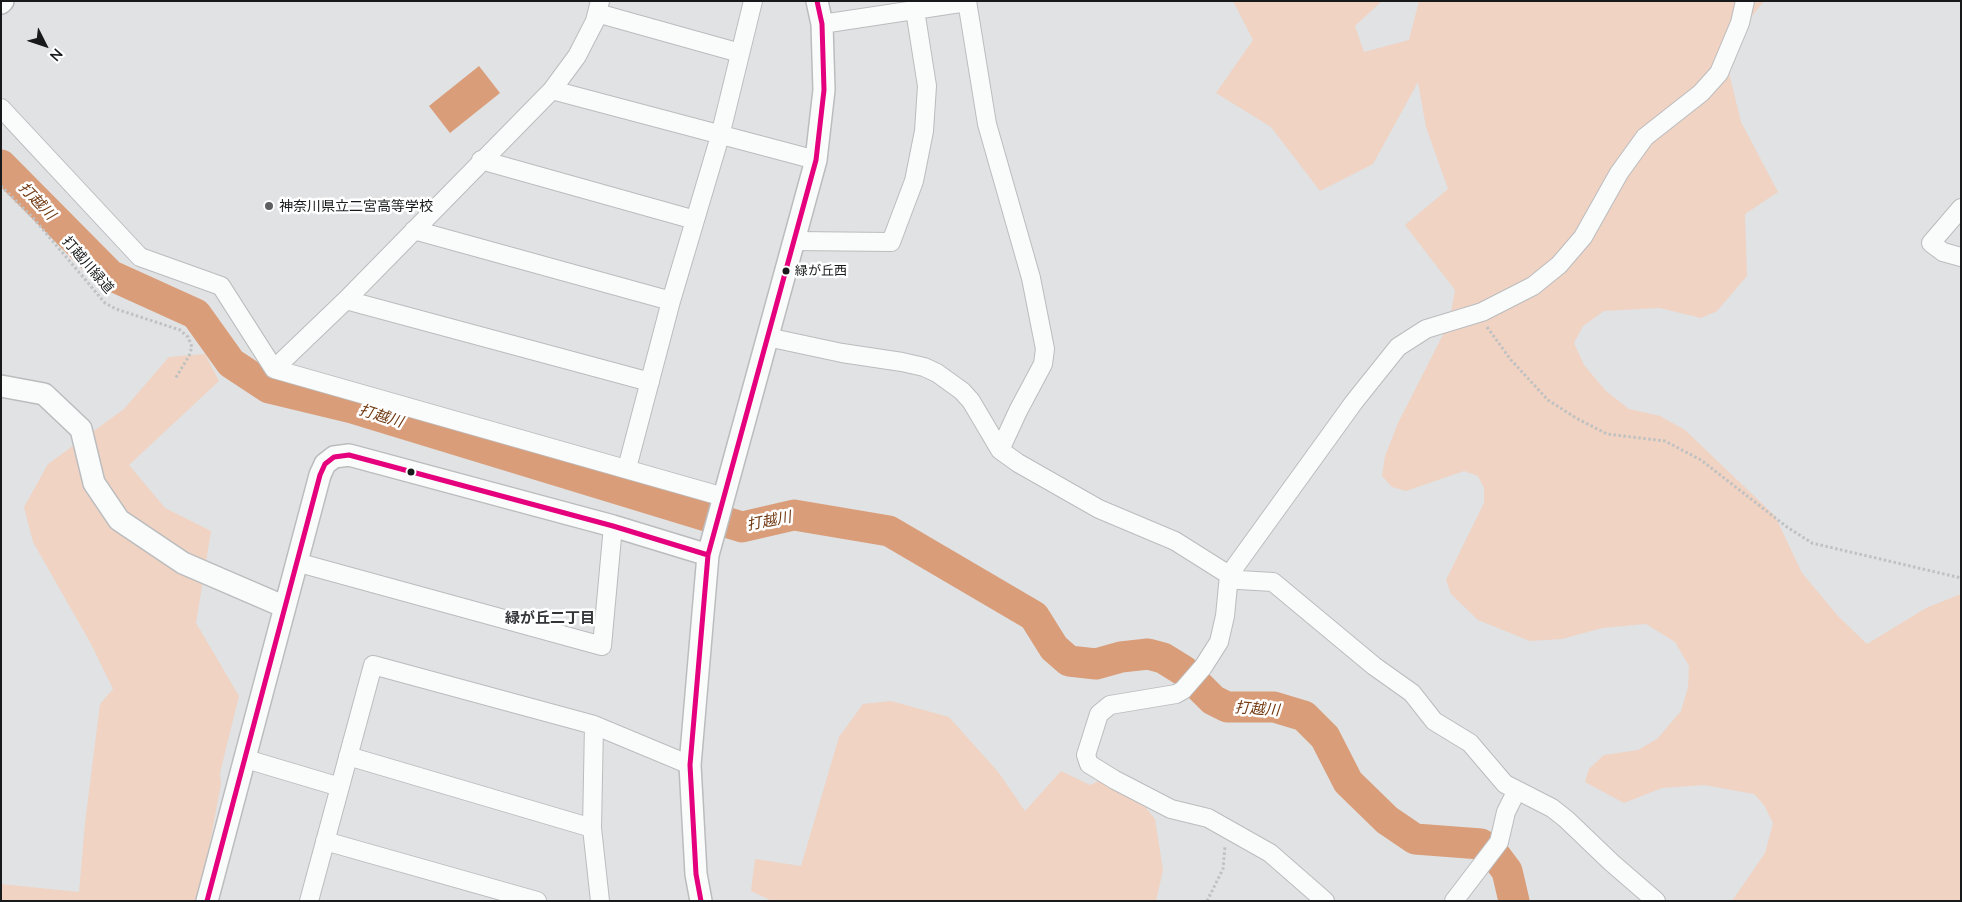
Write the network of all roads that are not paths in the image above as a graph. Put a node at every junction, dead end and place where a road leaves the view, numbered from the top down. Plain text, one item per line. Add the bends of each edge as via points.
1 (754, 1) edge
2 (816, 1) edge
3 (1745, 1) edge
4 (967, 2) edge
5 (598, 7) edge
6 (916, 10) junction
7 (822, 24) junction
8 (740, 53) junction
9 (552, 90) junction
10 (1, 108) edge
11 (720, 136) junction
12 (481, 160) junction
13 (816, 160) junction
14 (1961, 208) edge
15 (695, 220) junction
16 (414, 230) junction
17 (795, 241) junction
18 (1961, 257) edge
19 (346, 300) junction
20 (671, 301) junction
21 (767, 337) junction
22 (274, 368) junction
23 (650, 382) junction
24 (1, 386) edge
25 (1000, 450) junction
26 (627, 468) junction
27 (723, 502) junction
28 (613, 526) junction
29 (710, 549) junction
30 (296, 562) junction
31 (1229, 575) junction
32 (285, 607) junction
33 (594, 725) junction
34 (348, 756) junction
35 (246, 759) junction
36 (690, 765) junction
37 (340, 787) junction
38 (1517, 790) junction
39 (592, 828) junction
40 (325, 840) junction
41 (207, 901) edge
42 (309, 901) edge
43 (537, 901) edge
44 (600, 901) edge
45 (701, 901) edge
46 (1325, 901) edge
47 (1454, 901) edge
48 (1656, 901) edge

1 - 8 street
2 - 7 street
3 - 31 street via 1740,23 1719,73 1701,93 1645,137 1619,173 1583,237 1559,265 1533,286 1482,312 1426,329 1398,347 1354,402
4 - 6 street
4 - 25 street via 988,124 1031,278 1045,348 1043,364
5 - 8 street
5 - 9 street via 577,56
6 - 7 street
6 - 17 street via 927,86 924,132 914,181 891,242
7 - 13 street via 824,90
8 - 11 street
9 - 11 street
9 - 12 street
10 - 22 street via 140,257 221,286
11 - 13 street
11 - 15 street
12 - 15 street
12 - 16 street
13 - 17 street
14 - 18 street via 1931,243 1943,252
15 - 20 street
16 - 19 street
16 - 20 street
17 - 21 street
19 - 22 street
19 - 23 street
20 - 23 street
21 - 25 street via 902,362 937,373 971,401
21 - 27 street
22 - 26 street
23 - 26 street
24 - 32 street via 44,394 81,429 94,484 119,520 182,563
25 - 31 street via 1099,509 1175,541
26 - 27 street
27 - 29 street
28 - 29 street
28 - 30 street via 349,455 334,457 325,464
28 - 30 street via 602,646
29 - 36 street
30 - 32 street
31 - 38 street via 1239,580 1273,582 1374,666 1412,693 1434,721 1470,743 1505,784
31 - 46 street via 1222,632 1203,667 1176,694 1110,705 1099,714 1086,755 1089,764 1115,780 1171,808 1208,818 1270,853
32 - 35 street
33 - 34 street via 373,665
33 - 36 street
33 - 39 street
34 - 37 street
34 - 39 street
35 - 37 street
35 - 41 street
36 - 45 street via 696,874
37 - 40 street
38 - 47 street via 1506,812 1499,842
38 - 48 street via 1566,819
39 - 44 street
40 - 42 street
40 - 43 street

